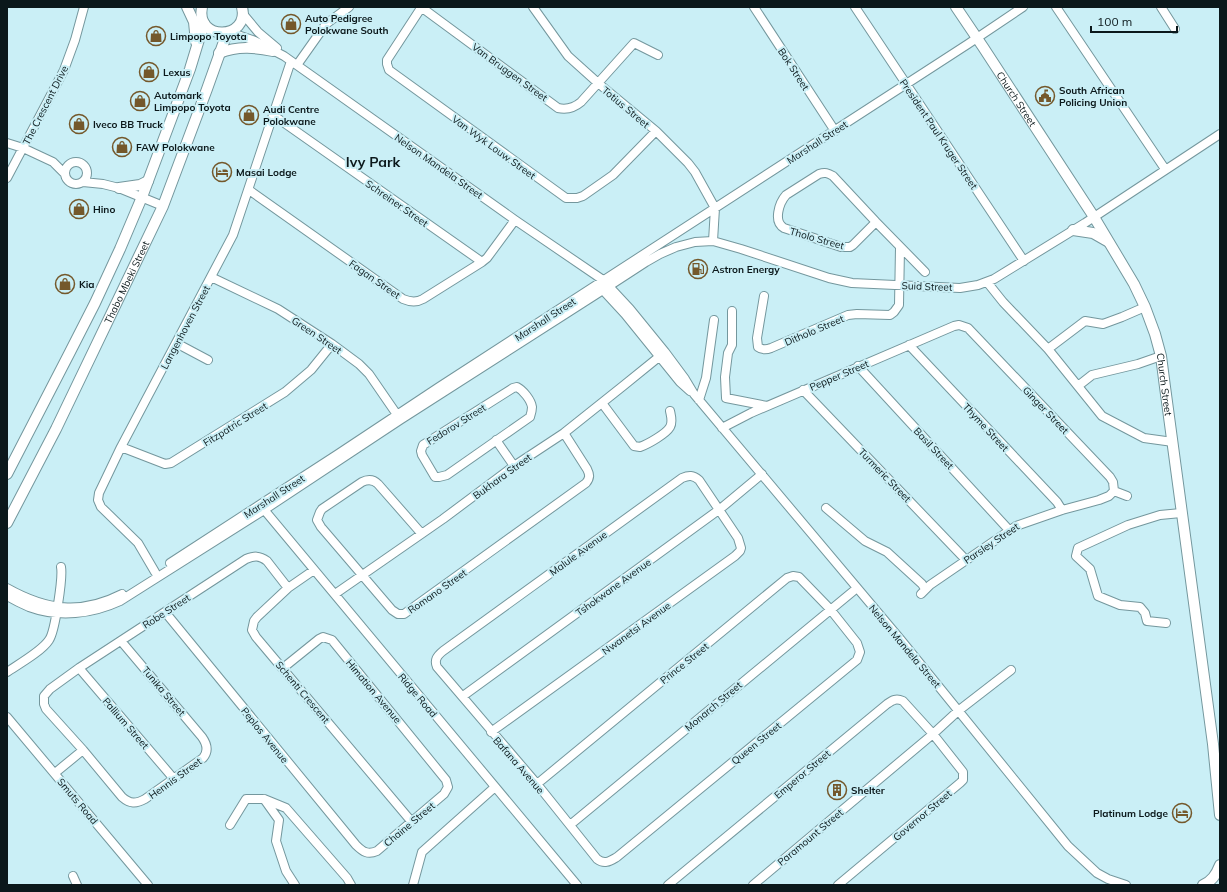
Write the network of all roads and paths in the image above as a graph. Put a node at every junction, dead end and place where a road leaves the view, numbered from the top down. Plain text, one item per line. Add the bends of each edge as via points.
1 (84, 7) edge
2 (187, 7) edge
3 (349, 7) edge
4 (421, 7) edge
5 (533, 7) edge
6 (754, 7) edge
7 (855, 7) edge
8 (956, 7) edge
9 (1023, 7) edge
10 (1056, 7) edge
11 (1161, 7) edge
12 (201, 8) edge
13 (243, 10) edge
14 (204, 23) junction
15 (1175, 28) dead end
16 (228, 32) junction
17 (977, 38) junction
18 (196, 48) junction
19 (274, 51) junction
20 (219, 53) junction
21 (658, 55) dead end
22 (291, 61) junction
23 (598, 83) junction
24 (905, 84) junction
25 (273, 115) junction
26 (656, 131) junction
27 (834, 131) junction
28 (1220, 134) edge
29 (7, 142) edge
30 (23, 148) junction
31 (53, 162) junction
32 (69, 164) junction
33 (1165, 169) junction
34 (87, 172) junction
35 (65, 174) junction
36 (7, 178) edge
37 (148, 181) junction
38 (83, 182) junction
39 (103, 184) junction
40 (118, 188) junction
41 (248, 190) junction
42 (142, 197) junction
43 (163, 206) junction
44 (715, 208) junction
45 (1094, 217) junction
46 (515, 220) junction
47 (876, 222) junction
48 (1073, 230) junction
49 (713, 241) junction
50 (1110, 243) junction
51 (900, 248) junction
52 (1024, 261) junction
53 (482, 262) junction
54 (925, 272) dead end
55 (211, 277) junction
56 (600, 282) junction
57 (987, 282) junction
58 (900, 285) junction
59 (606, 288) junction
60 (764, 296) dead end
61 (1145, 306) junction
62 (732, 311) dead end
63 (714, 320) dead end
64 (959, 325) joint
65 (176, 343) junction
66 (332, 344) junction
67 (909, 345) junction
68 (1048, 349) junction
69 (662, 354) junction
70 (1160, 356) junction
71 (208, 360) dead end
72 (858, 366) junction
73 (1078, 386) junction
74 (804, 390) junction
75 (696, 397) junction
76 (602, 403) junction
77 (768, 406) junction
78 (670, 411) dead end
79 (399, 418) junction
80 (722, 428) junction
81 (564, 433) junction
82 (496, 440) junction
83 (1173, 442) junction
84 (121, 447) junction
85 (514, 466) junction
86 (7, 474) edge
87 (762, 474) junction
88 (1114, 491) junction
89 (1128, 496) dead end
90 (262, 507) junction
91 (826, 508) dead end
92 (720, 509) junction
93 (1062, 510) junction
94 (1182, 513) junction
95 (7, 523) edge
96 (1009, 530) junction
97 (421, 533) junction
98 (966, 560) junction
99 (61, 567) dead end
100 (314, 570) junction
101 (155, 572) junction
102 (362, 576) junction
103 (7, 588) edge
104 (288, 588) junction
105 (856, 588) junction
106 (335, 594) junction
107 (7, 596) edge
108 (830, 609) junction
109 (57, 610) junction
110 (165, 612) junction
111 (1166, 623) dead end
112 (121, 641) junction
113 (435, 663) joint
114 (79, 668) junction
115 (283, 668) junction
116 (1011, 670) dead end
117 (7, 672) edge
118 (462, 696) junction
119 (958, 711) junction
120 (7, 717) edge
121 (492, 732) junction
122 (933, 734) junction
123 (206, 742) joint
124 (82, 750) junction
125 (55, 773) junction
126 (174, 779) junction
127 (537, 784) junction
128 (495, 787) junction
129 (447, 790) joint
130 (264, 799) junction
131 (1220, 815) edge
132 (411, 821) junction
133 (230, 825) dead end
134 (570, 825) junction
135 (368, 853) joint
136 (606, 862) joint
137 (1220, 865) edge
138 (73, 876) dead end
139 (77, 885) edge
140 (148, 885) edge
141 (295, 885) edge
142 (351, 885) edge
143 (413, 885) edge
144 (577, 885) edge
145 (668, 885) edge
146 (753, 885) edge
147 (838, 885) edge
148 (1126, 885) edge
149 (1203, 885) edge

1 - 30 street, The Crescent Drive via 64,70
2 - 18 main road via 194,22
3 - 22 street, Langenhoven Street via 326,24
4 - 23 street, Van Bruggen Street via 558,108 568,109 578,105
4 - 26 street, Van Wyk Louw Street via 387,60 389,70 566,198 583,196 613,175
5 - 23 street, Totius Street via 564,52
6 - 27 street, Bok Street
7 - 24 street, President Paul Kruger Street
8 - 17 main road, Church Street
9 - 17 street, Marshall Street
10 - 33 street
11 - 15 street
12 - 14 main road, Thabo Mbeki Street
13 - 16 main road, Thabo Mbeki Street via 237,27
13 - 22 street, Nelson Mandela Street via 258,32
14 - 16 main road via 216,32
14 - 18 main road, Thabo Mbeki Street
16 - 19 street, Nelson Mandela Street
16 - 20 main road, Thabo Mbeki Street
17 - 24 street, Marshall Street
17 - 45 main road, Church Street
18 - 37 main road, Thabo Mbeki Street
19 - 20 main road via 248,47
19 - 22 street, Nelson Mandela Street
20 - 43 main road, Thabo Mbeki Street
21 - 23 street, Van Bruggen Street via 634,43
22 - 25 street, Langenhoven Street
22 - 46 street, Nelson Mandela Street
23 - 26 street, Totius Street
24 - 27 street, Marshall Street
24 - 52 street, President Paul Kruger Street
25 - 41 street, Langenhoven Street
25 - 53 street, Schreiner Street
26 - 44 street, Totius Street via 692,167
27 - 44 street, Marshall Street
28 - 33 street, Suid Street
29 - 30 street
30 - 31 street
30 - 36 street, The Crescent Drive
31 - 32 street
31 - 35 street
32 - 34 street via 80,163
32 - 35 street
33 - 45 street, Suid Street
34 - 38 street
34 - 39 street
35 - 38 street via 72,184
37 - 40 main road via 140,185
37 - 42 main road, Thabo Mbeki Street
38 - 39 street
39 - 40 street
40 - 42 street
41 - 53 street, Fagan Street via 410,302 423,300
41 - 55 street, Langenhoven Street via 233,235
42 - 43 street
42 - 86 main road, Thabo Mbeki Street via 95,303
43 - 95 main road, Thabo Mbeki Street via 56,429
44 - 49 street
44 - 56 street, Marshall Street
45 - 48 street, Suid Street
45 - 50 main road, Church Street
46 - 53 street, Fagan Street
46 - 56 street, Nelson Mandela Street via 594,275
47 - 47 street, Tholo Street via 833,176 823,172 784,197 778,214 778,222 784,228 846,248 853,245
47 - 51 street, Tholo Street
48 - 50 main road via 1093,233
48 - 52 street, Suid Street
49 - 58 street, Suid Street via 852,284
49 - 59 street, Suid Street via 695,242 660,254
50 - 61 main road, Church Street
51 - 54 street, Tholo Street
51 - 58 street
52 - 57 street, Suid Street
55 - 65 street, Langenhoven Street
55 - 66 street, Green Street via 278,309
56 - 59 street, Nelson Mandela Street
56 - 79 street, Marshall Street via 445,383
57 - 58 street, Suid Street via 960,288
57 - 68 street
58 - 60 street, Ditholo Street via 899,305 890,314 848,316 766,350 758,347 757,342
59 - 69 street, Nelson Mandela Street
59 - 79 street, Marshall Street
61 - 68 street via 1103,324 1085,321
61 - 70 main road, Church Street
62 - 77 street via 732,345 728,353 725,377 726,398
63 - 75 street via 706,378
64 - 67 street, Pepper Street
64 - 88 street, Ginger Street via 968,328 1110,477
65 - 71 street
65 - 84 street, Langenhoven Street
66 - 79 street, Green Street via 369,374
66 - 84 street, Fitzpatric Street via 311,370 285,392 171,463 165,464
67 - 72 street, Pepper Street
67 - 93 street, Thyme Street
68 - 73 street
69 - 75 street, Nelson Mandela Street via 680,382
69 - 76 street, Bukhara Street
70 - 73 street via 1092,375
70 - 83 main road, Church Street
72 - 74 street, Pepper Street
72 - 96 street, Basil Street
73 - 83 street via 1102,416 1144,438
74 - 77 street, Pepper Street
74 - 98 street, Turmeric Street
75 - 80 street, Nelson Mandela Street
76 - 78 street via 634,446 640,447 670,427
76 - 81 street, Bukhara Street
77 - 80 street, Pepper Street
79 - 90 street, Marshall Street
80 - 87 street, Nelson Mandela Street
81 - 85 street, Bukhara Street
81 - 102 street, Romano Street via 588,469 589,480 411,610 404,614 395,613
82 - 82 street, Fedorov Street via 439,478 435,477 421,451 423,445 429,441 513,388 520,388 531,405 530,417
82 - 85 street
83 - 94 main road, Church Street
84 - 101 street, Langenhoven Street via 98,500 106,513 138,543
85 - 97 street, Bukhara Street
87 - 92 street, Tshokwane Avenue
87 - 105 street, Nelson Mandela Street
88 - 89 street
88 - 93 street, Parsley Street via 1099,500
90 - 100 street, Ridge Road
90 - 101 street, Marshall Street
90 - 109 street, Marshall Street via 120,601 107,607 79,613
91 - 98 street, Parsley Street via 865,540 887,552 922,584 923,592
92 - 113 street, Malule Avenue via 699,480 694,476 682,478 443,651
92 - 118 street, Tshokwane Avenue
92 - 121 street, Nwanetsi Avenue via 740,543 740,551 735,556
93 - 96 street, Parsley Street via 1021,523
94 - 111 street via 1160,515 1128,525 1078,548 1076,556 1090,569 1098,596 1120,605 1140,607 1147,621
94 - 131 main road, Church Street
96 - 98 street, Parsley Street
97 - 102 street, Bukhara Street
97 - 102 street, Romano Street via 378,484 371,480 362,482 322,509 318,523
99 - 109 street
100 - 104 street, Schenti Crescent
100 - 106 street, Ridge Road
101 - 109 street, Marshall Street via 114,598
102 - 106 street, Bukhara Street
103 - 109 street, Marshall Street
104 - 110 street, Robe Street via 266,561 259,556 253,556
104 - 115 street, Schenti Crescent via 254,621 252,630
105 - 108 street, Monarch Street
105 - 119 street, Nelson Mandela Street
106 - 128 street, Ridge Road
107 - 109 street, Marshall Street via 28,607
108 - 127 street, Prince Street via 799,577 787,578
108 - 134 street, Monarch Street
108 - 136 street, Queen Street via 857,643 860,652 857,660 617,857
109 - 117 street via 49,641
110 - 112 street, Robe Street
110 - 135 street, Peplos Avenue via 356,845
112 - 114 street, Robe Street
112 - 123 street, Tunika Street
113 - 118 street, Bafana Avenue
114 - 124 street, Robe Street via 50,689 43,700 46,709
114 - 126 street, Pallium Street
115 - 129 street, Himation Avenue via 319,639 323,637 332,640 442,774 448,784
115 - 132 street, Schenti Crescent
116 - 119 street, Paramount Street
118 - 121 street, Bafana Avenue
119 - 122 street, Paramount Street
119 - 148 street, Nelson Mandela Street via 1068,846 1097,873
120 - 125 street, Smuts Road
121 - 127 street, Bafana Avenue
122 - 145 street, Emperor Street via 903,701 892,700
122 - 146 street, Paramount Street
122 - 147 street, Governor Street via 963,772 963,780
123 - 126 street, Hennis Street via 207,752 203,758
124 - 125 street
124 - 126 street, Hennis Street via 127,802 141,802
125 - 140 street, Smuts Road
127 - 134 street, Bafana Avenue
128 - 143 street via 422,852
128 - 144 street, Ridge Road
129 - 132 street, Chaine Street
130 - 133 street via 246,799
130 - 141 street via 279,820 276,841 286,871
130 - 142 street via 286,808
132 - 135 street, Chaine Street via 377,851
134 - 136 street, Bafana Avenue via 597,859
137 - 149 main road via 1210,882
138 - 139 street

